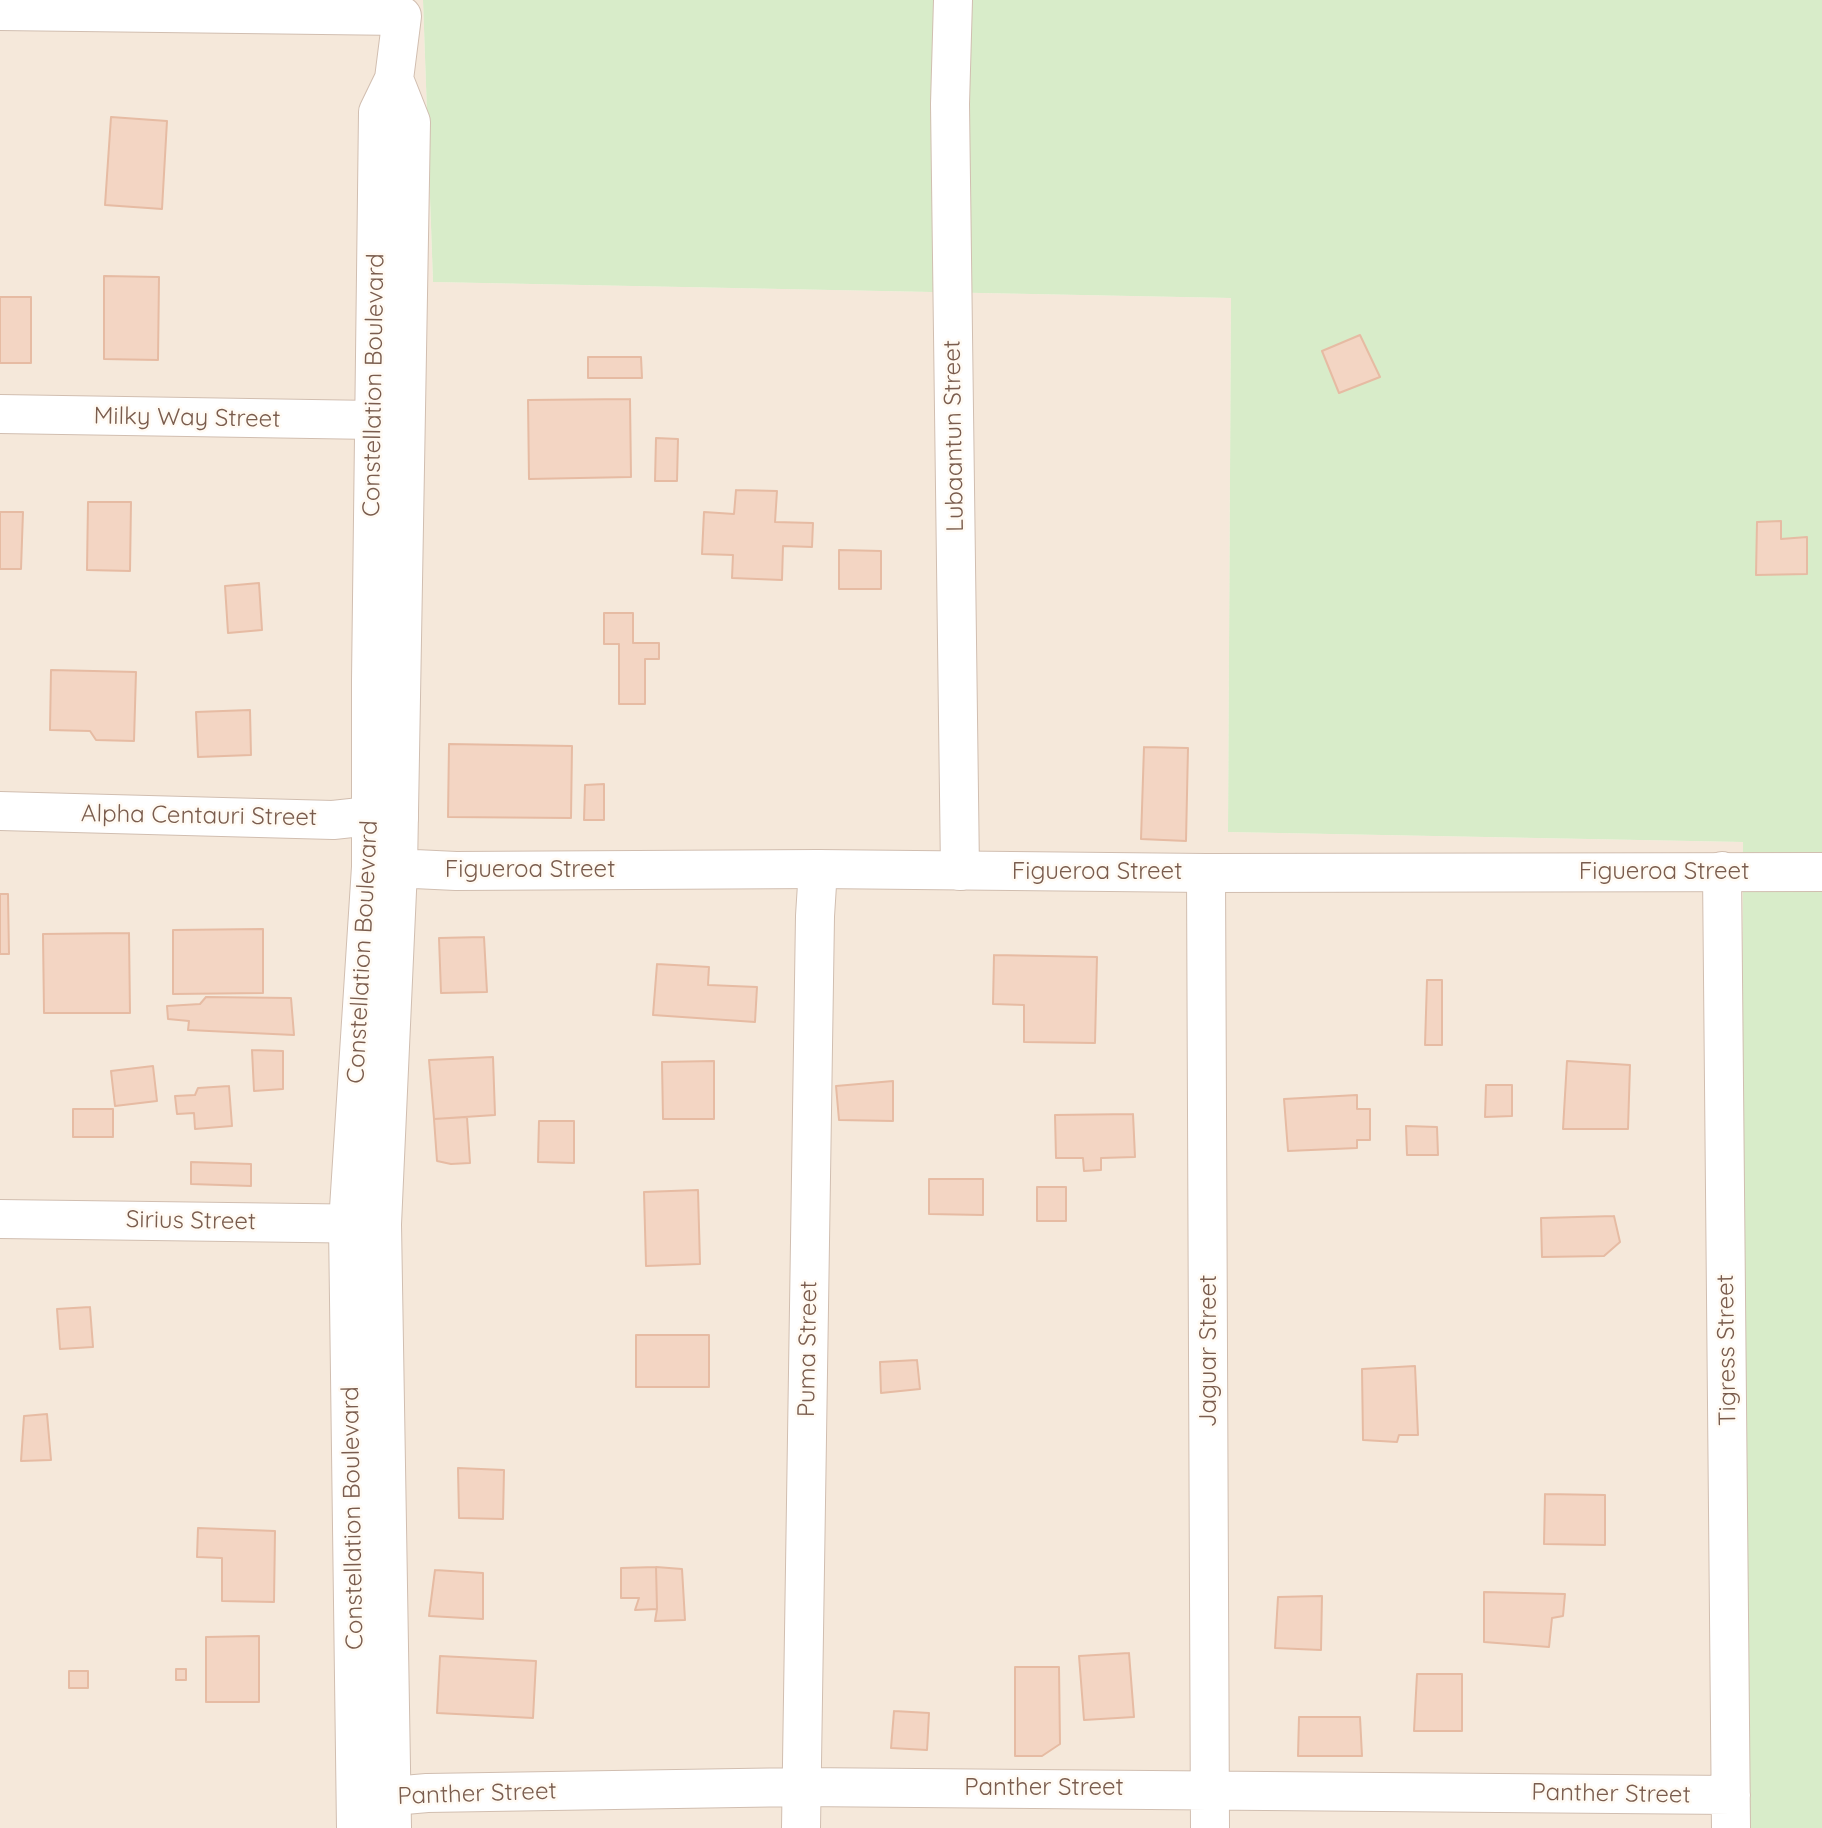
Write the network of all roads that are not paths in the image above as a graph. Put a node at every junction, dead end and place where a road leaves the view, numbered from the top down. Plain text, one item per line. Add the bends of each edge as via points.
1 (953, 0) edge
2 (404, 8) edge
3 (0, 11) edge
4 (394, 79) junction
5 (0, 414) edge
6 (373, 420) junction
7 (0, 811) edge
8 (384, 817) junction
9 (385, 868) junction
10 (818, 869) junction
11 (960, 872) junction
12 (1722, 872) junction
13 (1822, 872) edge
14 (1206, 873) junction
15 (0, 1219) edge
16 (365, 1224) junction
17 (801, 1787) junction
18 (1211, 1789) junction
19 (1731, 1812) edge
20 (374, 1813) edge
21 (801, 1828) edge
22 (1210, 1828) edge

1 - 11 street, Lubaantun Street
2 - 3 street
2 - 4 street, Constellation Boulevard
4 - 6 street, Constellation Boulevard via 378,112
4 - 8 street, Constellation Boulevard via 411,122
5 - 6 street, Milky Way Street
6 - 8 street, Constellation Boulevard
7 - 8 street, Alpha Centauri Street via 333,820
8 - 9 street, Constellation Boulevard
9 - 10 street, Figueroa Street
9 - 16 street, Constellation Boulevard
10 - 11 street, Figueroa Street
10 - 17 street, Puma Street
11 - 14 street, Figueroa Street
12 - 13 street, Figueroa Street
12 - 14 street, Figueroa Street
12 - 19 street, Tigress Street
14 - 18 street, Jaguar Street
15 - 16 street, Sirius Street
16 - 20 street, Constellation Boulevard
17 - 18 street, Panther Street
17 - 20 street, Panther Street via 427,1793
17 - 21 street, Puma Street
18 - 19 street, Panther Street
18 - 22 street, Jaguar Street

